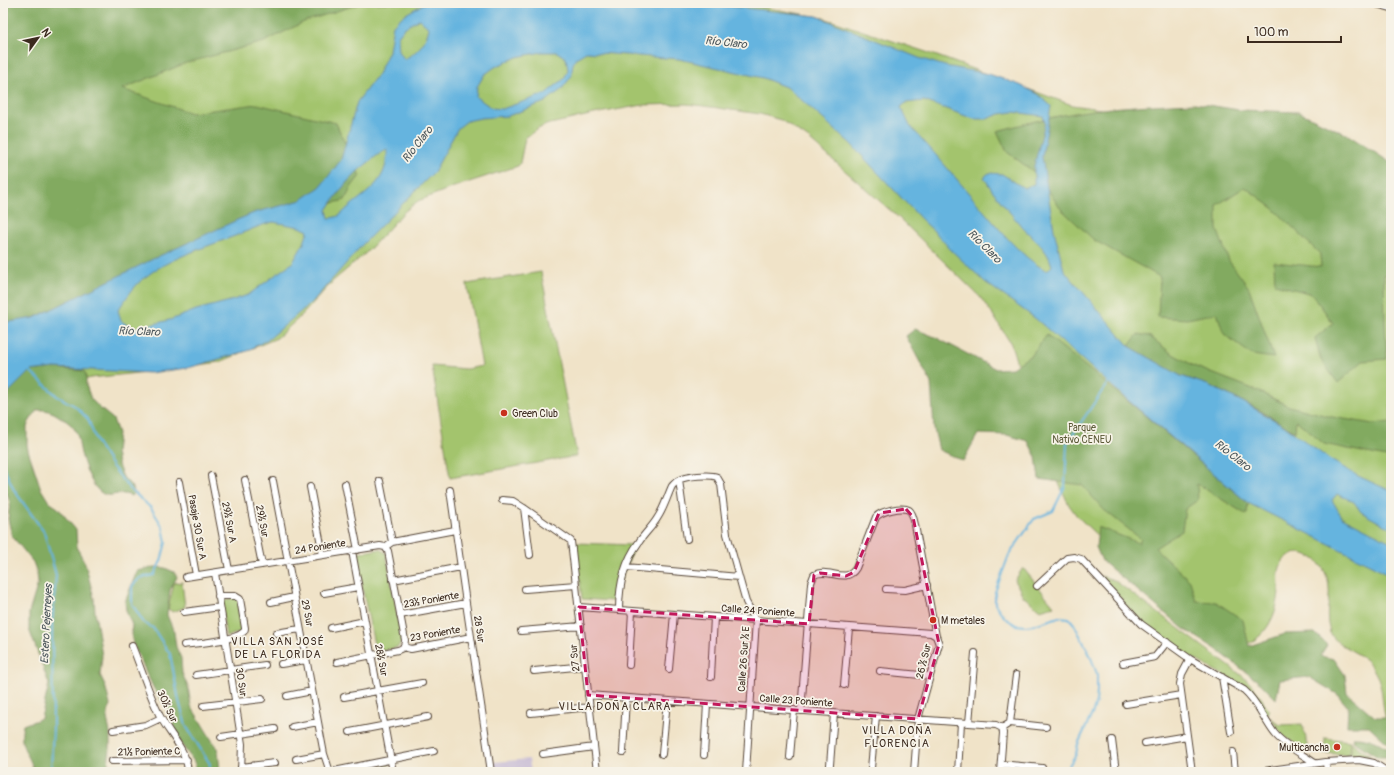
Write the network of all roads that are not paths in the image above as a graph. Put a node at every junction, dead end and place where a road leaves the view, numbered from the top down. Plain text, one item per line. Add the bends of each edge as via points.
1 (1376, 3) edge
2 (1391, 7) edge
3 (211, 476) dead end
4 (246, 480) dead end
5 (273, 481) dead end
6 (677, 481) junction
7 (179, 482) dead end
8 (380, 482) dead end
9 (345, 484) dead end
10 (310, 487) dead end
11 (450, 490) dead end
12 (502, 500) dead end
13 (524, 508) junction
14 (455, 530) junction
15 (687, 539) dead end
16 (392, 542) junction
17 (385, 546) junction
18 (355, 550) junction
19 (530, 555) dead end
20 (323, 556) junction
21 (288, 561) junction
22 (262, 565) junction
23 (461, 567) junction
24 (626, 567) junction
25 (229, 570) junction
26 (214, 573) junction
27 (196, 575) junction
28 (186, 577) dead end
29 (739, 577) junction
30 (393, 580) junction
31 (576, 585) junction
32 (927, 585) junction
33 (1037, 586) dead end
34 (358, 587) junction
35 (525, 589) dead end
36 (886, 589) dead end
37 (324, 593) dead end
38 (218, 596) junction
39 (294, 597) junction
40 (271, 602) dead end
41 (466, 603) junction
42 (578, 606) junction
43 (220, 607) junction
44 (620, 609) junction
45 (632, 611) junction
46 (184, 612) dead end
47 (674, 614) junction
48 (400, 615) junction
49 (714, 617) junction
50 (756, 620) junction
51 (365, 621) junction
52 (809, 624) junction
53 (581, 626) junction
54 (331, 628) dead end
55 (849, 628) junction
56 (300, 629) junction
57 (521, 631) dead end
58 (276, 634) dead end
59 (936, 636) junction
60 (471, 637) junction
61 (225, 639) junction
62 (1167, 642) junction
63 (184, 645) dead end
64 (132, 646) dead end
65 (403, 647) junction
66 (975, 653) dead end
67 (371, 655) junction
68 (1190, 659) junction
69 (306, 660) junction
70 (338, 662) dead end
71 (1123, 662) dead end
72 (281, 664) dead end
73 (265, 665) dead end
74 (629, 665) dead end
75 (585, 666) junction
76 (669, 669) dead end
77 (230, 670) junction
78 (534, 671) dead end
79 (880, 671) dead end
80 (196, 675) dead end
81 (1016, 675) dead end
82 (930, 676) junction
83 (711, 677) dead end
84 (1222, 677) junction
85 (422, 683) dead end
86 (844, 685) dead end
87 (312, 691) junction
88 (378, 691) junction
89 (588, 695) junction
90 (1181, 695) junction
91 (287, 696) dead end
92 (344, 697) dead end
93 (626, 698) junction
94 (262, 699) dead end
95 (666, 701) junction
96 (235, 702) junction
97 (707, 704) junction
98 (1126, 704) dead end
99 (203, 706) dead end
100 (590, 707) junction
101 (750, 707) junction
102 (794, 710) junction
103 (801, 711) junction
104 (531, 713) dead end
105 (834, 713) junction
106 (876, 716) junction
107 (428, 717) dead end
108 (161, 718) junction
109 (918, 719) junction
110 (318, 722) junction
111 (961, 723) junction
112 (969, 723) junction
113 (1010, 723) junction
114 (384, 726) junction
115 (292, 727) dead end
116 (1046, 727) dead end
117 (1002, 728) junction
118 (275, 729) dead end
119 (113, 730) dead end
120 (350, 732) dead end
121 (1231, 732) dead end
122 (240, 735) junction
123 (1187, 736) junction
124 (221, 737) dead end
125 (1112, 740) dead end
126 (1145, 743) dead end
127 (594, 747) junction
128 (434, 752) dead end
129 (622, 752) dead end
130 (1233, 752) dead end
131 (324, 754) junction
132 (543, 754) dead end
133 (662, 754) dead end
134 (704, 755) dead end
135 (790, 757) dead end
136 (296, 758) dead end
137 (187, 760) junction
138 (391, 760) junction
139 (112, 761) dead end
140 (1326, 762) junction
141 (275, 763) dead end
142 (1316, 763) junction
143 (1001, 764) junction
144 (830, 765) dead end
145 (871, 768) dead end
146 (1042, 768) dead end
147 (241, 770) edge
148 (1275, 771) edge
149 (188, 772) edge
150 (329, 772) edge
151 (393, 772) edge
152 (491, 772) edge
153 (597, 772) edge
154 (746, 772) edge
155 (914, 772) edge
156 (958, 772) edge
157 (1000, 772) edge
158 (1116, 772) edge
159 (1192, 772) edge
160 (1235, 772) edge
161 (1257, 772) edge
162 (1327, 772) edge
163 (1388, 772) edge

1 - 2 street
3 - 25 street, 29½ Sur A
4 - 22 street, 29½ Sur
5 - 21 street, 29 Sur
6 - 15 street
6 - 24 street via 672,486 659,517 638,542
6 - 29 street, Calle 26 Sur ½ E via 710,475 720,480 727,534
7 - 27 street, Pasaje 30 Sur A
8 - 16 street
9 - 18 street, 28½ Sur
10 - 20 street
11 - 14 street, 28 Sur
12 - 13 street via 513,501
13 - 19 street
13 - 31 street, 27 Sur via 571,541
14 - 16 street, 24 Poniente
14 - 23 street, 28 Sur
16 - 17 street, 24 Poniente
17 - 18 street, 24 Poniente
17 - 30 street
18 - 20 street, 24 Poniente
18 - 34 street, 28½ Sur
20 - 21 street, 24 Poniente
21 - 22 street, 24 Poniente
21 - 39 street, 29 Sur
22 - 25 street, 24 Poniente
23 - 30 street
23 - 41 street, 28 Sur
24 - 29 street
24 - 44 street via 621,587
25 - 26 street, 24 Poniente
26 - 27 street, 24 Poniente
26 - 38 street, 30 Sur
27 - 28 street, 24 Poniente
29 - 50 street, Calle 26 Sur ½ E via 746,602
30 - 48 street
31 - 35 street
31 - 42 street, 27 Sur
32 - 36 street via 905,590
32 - 52 street, 26 ½ Sur via 912,513 906,509 884,511 876,516 854,572 850,575 814,575 811,583
32 - 59 street, 26 ½ Sur
33 - 62 street via 1067,558 1081,559 1137,621
34 - 37 street
34 - 51 street, 28½ Sur
38 - 43 street, 30 Sur
38 - 61 street via 239,598 246,628 241,634
39 - 40 street
39 - 56 street, 29 Sur
41 - 48 street, 23½ Poniente
41 - 60 street, 28 Sur
42 - 44 street, Calle 24 Poniente
42 - 53 street, 27 Sur
43 - 46 street
43 - 61 street, 30 Sur
44 - 45 street, Calle 24 Poniente
45 - 47 street, Calle 24 Poniente
45 - 74 street
47 - 49 street, Calle 24 Poniente
47 - 76 street
48 - 65 street via 405,640
49 - 50 street, Calle 24 Poniente
49 - 83 street
50 - 52 street, Calle 24 Poniente
50 - 101 street, Calle 26 Sur ½ E
51 - 54 street
51 - 67 street, 28½ Sur
52 - 55 street, Calle 24 Poniente
52 - 103 street
53 - 57 street
53 - 75 street, 27 Sur
55 - 59 street, Calle 24 Poniente via 928,633
55 - 86 street
56 - 58 street
56 - 69 street, 29 Sur
59 - 82 street, 26 ½ Sur via 939,644
60 - 65 street, 23 Poniente via 411,648
60 - 152 street, 28 Sur
61 - 63 street
61 - 77 street, 30 Sur
62 - 68 street
62 - 71 street via 1155,657
64 - 108 street, 30½ Sur
65 - 67 street, 23 Poniente
66 - 112 street
67 - 70 street, 23 Poniente
67 - 88 street, 28½ Sur
68 - 84 street
68 - 90 street via 1180,678
69 - 72 street
69 - 87 street, 29 Sur
73 - 77 street
75 - 78 street
75 - 89 street, 27 Sur
77 - 80 street
77 - 96 street, 30 Sur
79 - 82 street
81 - 113 street
82 - 109 street, 26 ½ Sur
84 - 121 street
84 - 142 street via 1251,697 1279,739
85 - 88 street
87 - 91 street
87 - 110 street, 29 Sur
88 - 92 street
88 - 114 street, 28½ Sur
89 - 93 street, Calle 23 Poniente
89 - 100 street, 27 Sur
90 - 98 street
90 - 123 street
93 - 95 street, Calle 23 Poniente
93 - 129 street
94 - 96 street
95 - 97 street, Calle 23 Poniente
95 - 133 street
96 - 99 street
96 - 122 street, 30 Sur
97 - 101 street, Calle 23 Poniente
97 - 134 street
100 - 104 street
100 - 127 street, 27 Sur
101 - 102 street, Calle 23 Poniente
101 - 154 street, Calle 26 Sur ½ E
102 - 103 street, Calle 23 Poniente
102 - 135 street
103 - 105 street, Calle 23 Poniente
105 - 106 street, Calle 23 Poniente
105 - 144 street
106 - 109 street, Calle 23 Poniente
106 - 145 street
107 - 114 street
108 - 119 street via 146,725
108 - 137 street, 30½ Sur
109 - 111 street, Calle 23 Poniente
109 - 155 street, 26 ½ Sur
110 - 115 street
110 - 131 street, 29 Sur
111 - 112 street, Calle 23 Poniente
111 - 156 street
112 - 117 street, Calle 23 Poniente via 996,725
113 - 116 street
113 - 117 street
114 - 120 street
114 - 138 street, 28½ Sur
117 - 143 street
118 - 122 street
122 - 124 street
122 - 147 street, 30 Sur
123 - 126 street
123 - 159 street
125 - 158 street
127 - 132 street
127 - 153 street, 27 Sur
128 - 138 street
130 - 160 street
131 - 136 street
131 - 150 street, 29 Sur
137 - 139 street, 21½ Poniente C
137 - 149 street, 30½ Sur
138 - 150 street
138 - 151 street, 28½ Sur
140 - 142 street
140 - 162 street
140 - 163 street via 1364,760
141 - 147 street
142 - 148 street
143 - 146 street
143 - 157 street
148 - 161 street

